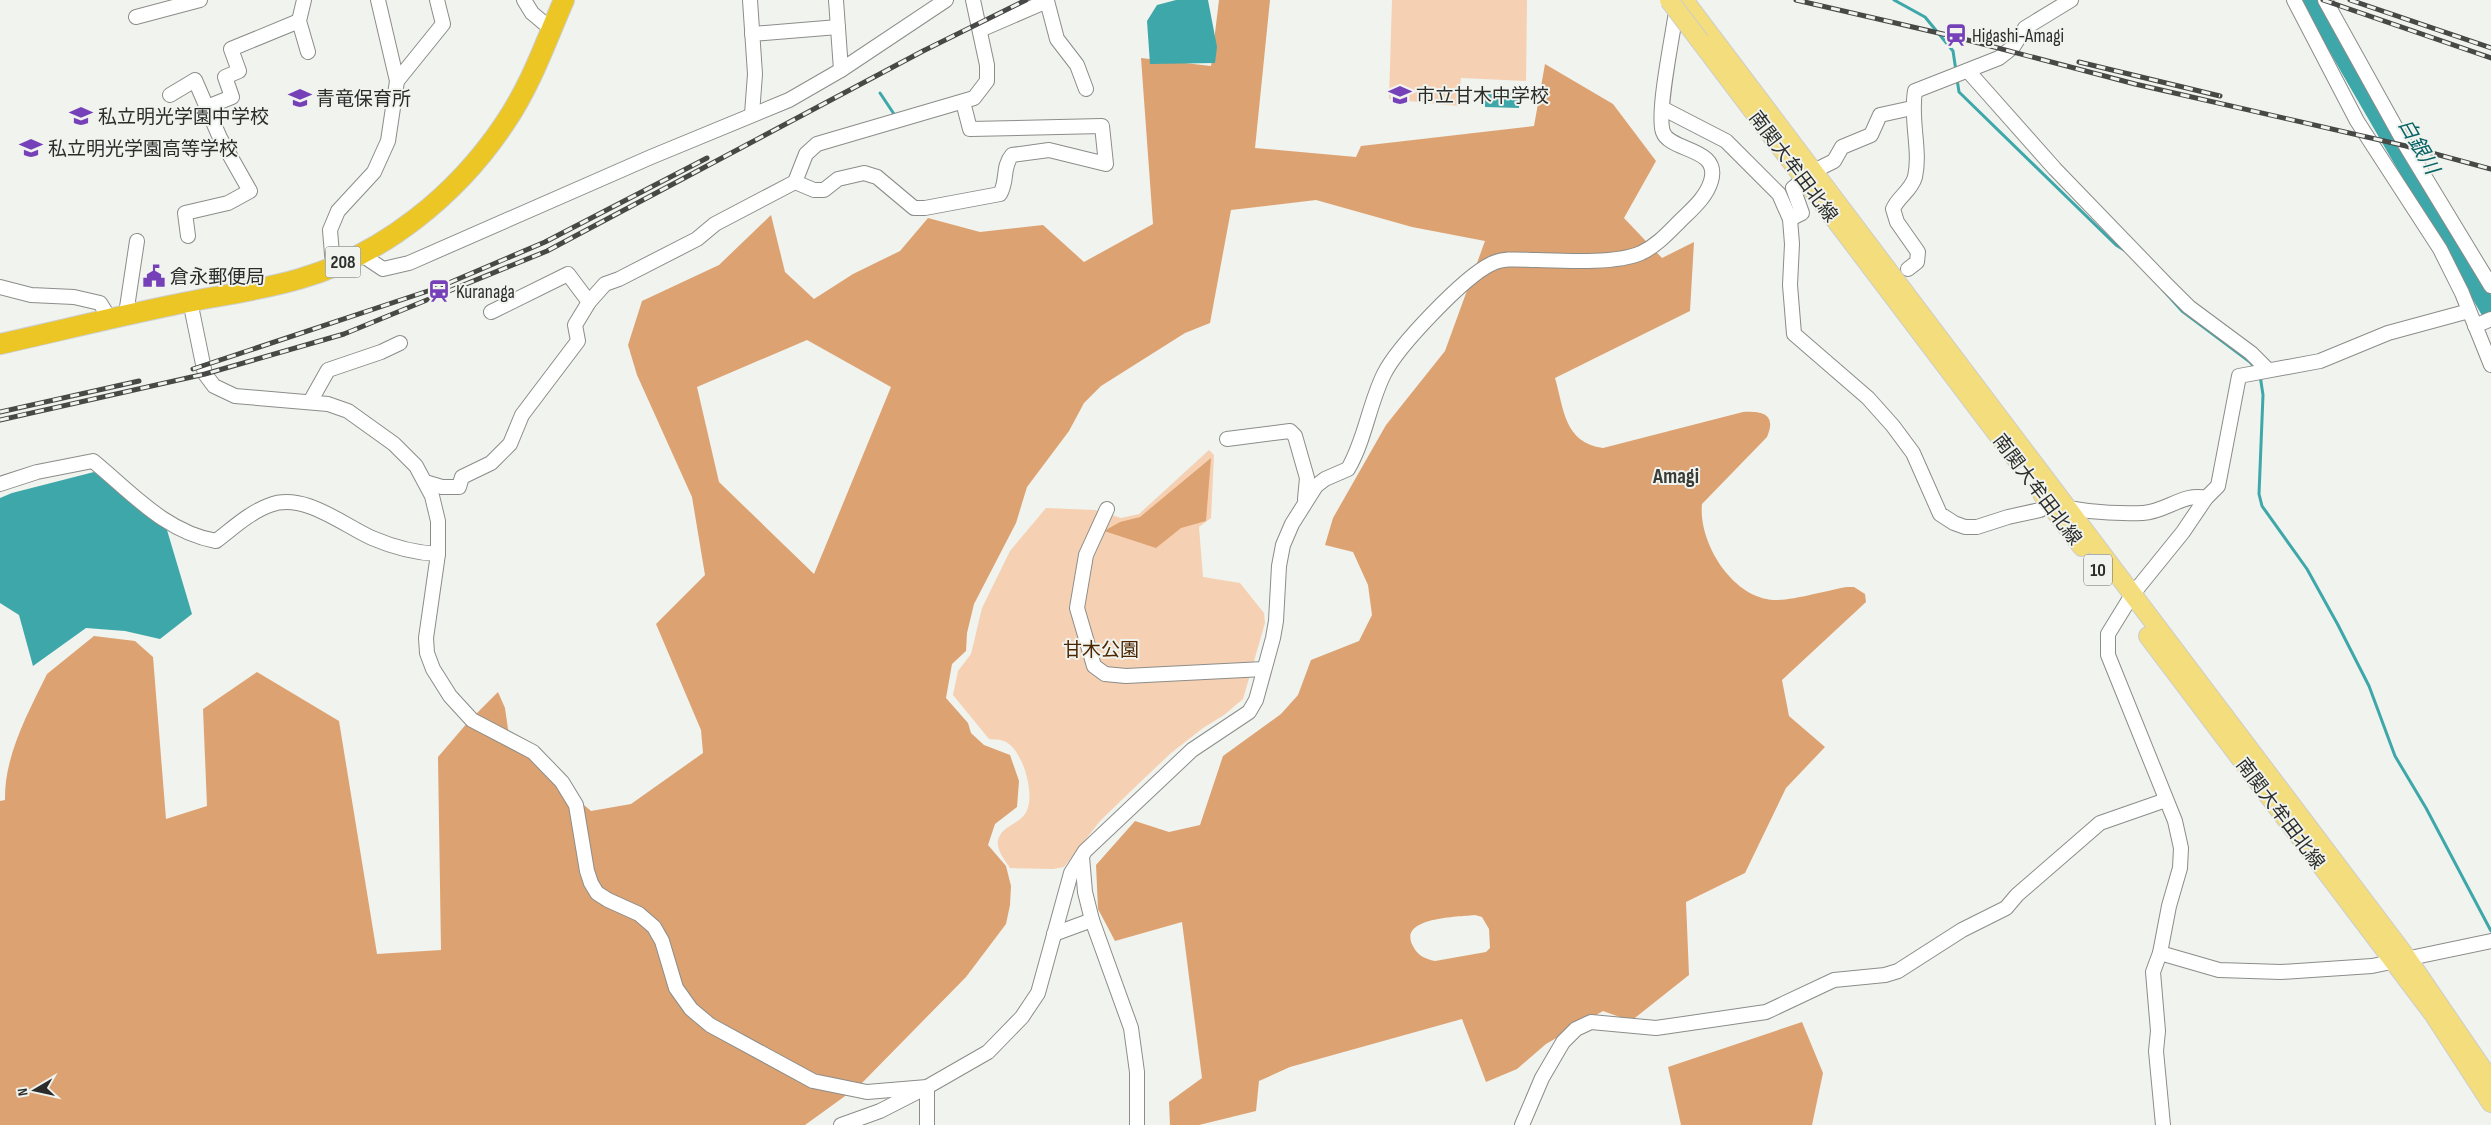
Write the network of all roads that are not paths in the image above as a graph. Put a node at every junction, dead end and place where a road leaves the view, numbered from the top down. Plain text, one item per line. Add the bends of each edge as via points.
1 (200, 0) edge
2 (304, 0) edge
3 (378, 0) edge
4 (437, 0) edge
5 (524, 0) edge
6 (564, 0) edge
7 (750, 0) edge
8 (836, 0) edge
9 (946, 0) edge
10 (973, 0) edge
11 (1669, 0) edge
12 (1678, 0) edge
13 (1684, 0) edge
14 (2071, 0) edge
15 (2294, 0) edge
16 (2325, 0) edge
17 (136, 17) dead end
18 (299, 21) junction
19 (838, 27) junction
20 (552, 29) junction
21 (980, 30) junction
22 (752, 34) junction
23 (1703, 36) junction
24 (308, 52) dead end
25 (842, 70) junction
26 (1968, 71) junction
27 (397, 81) junction
28 (1086, 89) dead end
29 (170, 95) dead end
30 (963, 102) junction
31 (207, 107) junction
32 (1662, 108) junction
33 (1912, 108) junction
34 (752, 114) junction
35 (1809, 175) junction
36 (795, 182) junction
37 (1790, 219) junction
38 (188, 236) dead end
39 (137, 241) dead end
40 (362, 255) junction
41 (333, 266) junction
42 (1908, 269) dead end
43 (2491, 286) edge
44 (0, 287) edge
45 (190, 301) junction
46 (589, 302) junction
47 (2469, 311) junction
48 (491, 312) dead end
49 (118, 316) junction
50 (2483, 323) edge
51 (400, 343) dead end
52 (0, 344) edge
53 (2491, 365) edge
54 (2268, 370) junction
55 (310, 402) junction
56 (1227, 439) dead end
57 (425, 482) junction
58 (0, 484) edge
59 (2206, 498) junction
60 (1305, 503) junction
61 (2049, 504) junction
62 (2068, 508) junction
63 (1107, 509) dead end
64 (438, 554) junction
65 (2129, 601) junction
66 (1264, 669) junction
67 (2166, 800) junction
68 (1082, 856) junction
69 (1092, 920) junction
70 (1054, 934) junction
71 (2490, 942) edge
72 (2160, 953) junction
73 (2400, 959) junction
74 (2491, 1081) edge
75 (927, 1087) junction
76 (2491, 1103) edge
77 (841, 1125) edge
78 (927, 1125) edge
79 (1137, 1125) edge
80 (1522, 1125) edge
81 (2163, 1125) edge

1 - 17 street
2 - 18 street
3 - 27 street
4 - 27 street via 443,24
5 - 20 street via 532,12
6 - 20 highway, 208
7 - 22 street
8 - 19 street
9 - 25 street
10 - 21 street
11 - 23 main road, 南関大牟田北線 / 10, bridge
12 - 32 street
13 - 23 main road, 南関大牟田北線 / 10
14 - 26 street via 2025,28 2013,47 1999,58
15 - 47 street via 2357,121 2440,249
16 - 43 street via 2406,146
18 - 24 street
18 - 31 street via 231,49 240,71 225,77 232,97
19 - 22 street
19 - 25 street
20 - 40 highway, 208 via 526,85 486,149 445,194 405,227
21 - 28 street via 1047,1 1057,39 1077,65
21 - 30 street via 987,81 974,98
22 - 34 street via 755,74
23 - 35 main road, 南関大牟田北線 / 10
25 - 34 street via 789,100
26 - 33 street via 1915,91
26 - 54 street via 2055,169 2189,307
27 - 41 street via 388,141 374,172 338,211 330,230
29 - 31 street via 195,80
30 - 36 street via 817,144 806,154
30 - 36 street via 970,129 1102,126 1106,164 1049,150 1012,155 1006,163 1006,184 1000,194 925,208 914,208 877,176 864,173 838,179 824,190 814,190
31 - 38 street via 220,138 250,191 228,203 185,213
32 - 37 street via 1726,141 1780,194
32 - 60 street via 1663,132 1668,140 1701,155 1712,170 1708,188 1700,200 1656,244 1641,253 1623,258 1563,261 1515,259 1492,263 1466,282 1395,355 1348,468 1325,478
33 - 35 street via 1880,115 1871,135 1842,147 1834,161
33 - 42 street via 1914,179 1893,209 1897,222 1918,252 1916,262
34 - 40 street via 409,263 383,269
35 - 37 street via 1793,188 1802,213
35 - 61 main road, 南関大牟田北線 / 10
35 - 62 main road, 南関大牟田北線 / 10
36 - 46 street via 715,224 697,239 605,284
37 - 61 street via 1794,334 1868,398 1893,426 1913,453 1940,514 1965,527 1977,527 2040,510
39 - 49 street
40 - 41 highway, 208
41 - 45 highway, 208 via 300,279
44 - 49 street via 31,295 100,303
45 - 49 highway, 208
45 - 55 street via 205,374 214,386 236,396
46 - 48 street via 568,274
46 - 57 street via 575,325 578,341 522,415 510,444 491,463 462,477 459,487
47 - 50 street
47 - 54 street via 2388,333 2320,361
49 - 52 highway, 208
50 - 53 street
51 - 55 street via 328,370
54 - 59 street via 2239,376 2218,486
55 - 57 street via 328,404 348,412 394,444 416,466
56 - 60 street via 1290,431 1295,436 1307,478
57 - 64 street via 438,521
58 - 64 street via 37,472 93,461 168,523 197,538 216,540 270,505 286,502 328,513 372,538 416,553
59 - 62 street via 2186,498 2144,513
59 - 65 street via 2184,532
60 - 66 street via 1283,545 1276,621
61 - 62 street
61 - 65 main road, 南関大牟田北線 / 10
62 - 65 main road, 南関大牟田北線 / 10
63 - 66 street via 1086,554 1077,608 1094,666 1105,674 1126,676
64 - 75 street via 426,638 433,668 450,696 472,720 533,752 562,782 576,805 590,883 603,896 639,914 654,927 662,941 676,988 691,1009 710,1025 813,1081 876,1093
65 - 67 street via 2108,634 2108,655
65 - 73 main road, 南関大牟田北線 / 10
66 - 68 street via 1256,700 1249,712 1192,750
67 - 72 street via 2181,848 2180,868
67 - 80 street via 2100,823 2006,908 1962,930 1892,973 1834,980 1766,1012 1656,1028 1591,1022 1576,1029 1563,1042 1542,1078
68 - 69 street via 1085,892
68 - 70 street via 1071,872
69 - 70 street
69 - 79 street via 1131,1028
70 - 75 street via 1038,993 1022,1017 988,1052
71 - 73 street
72 - 73 street via 2219,970 2281,972 2372,966
72 - 81 street via 2152,972
73 - 74 main road, 南関大牟田北線 / 10
73 - 76 main road, 南関大牟田北線 / 10
75 - 77 street via 880,1111
75 - 78 street

